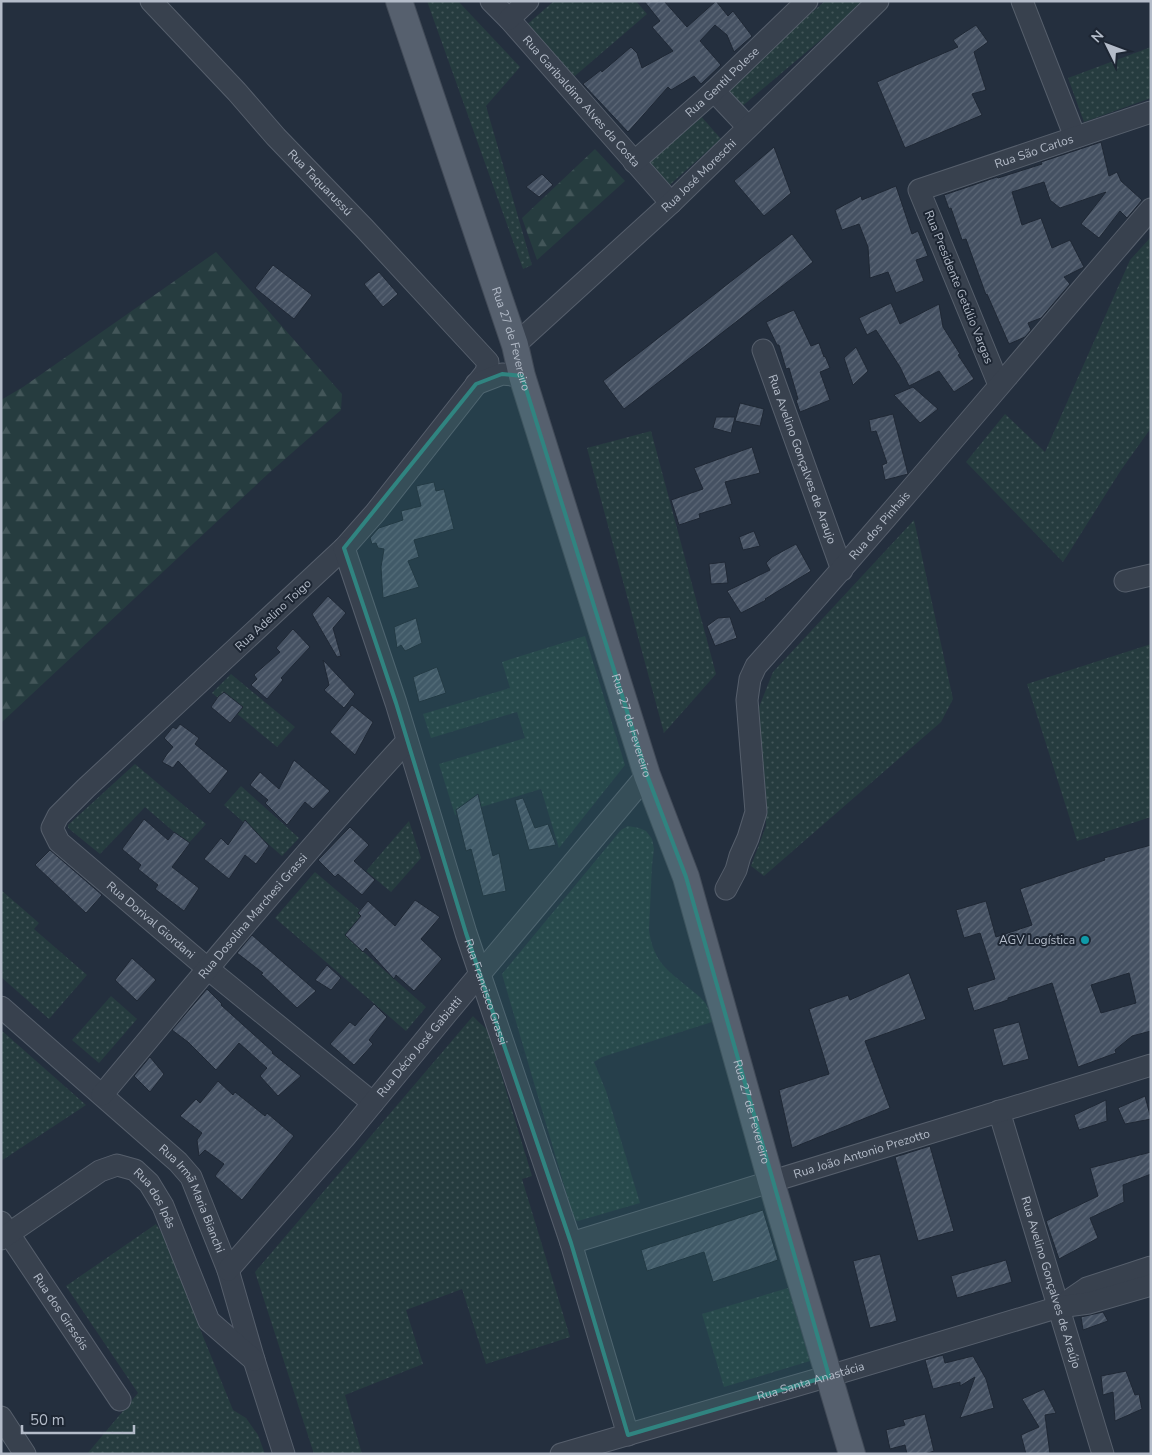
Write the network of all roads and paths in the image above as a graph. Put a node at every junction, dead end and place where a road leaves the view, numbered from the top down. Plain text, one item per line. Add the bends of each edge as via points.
1 (151, 1) edge
2 (398, 1) edge
3 (491, 1) edge
4 (528, 1) edge
5 (807, 1) edge
6 (878, 1) edge
7 (1022, 1) edge
8 (509, 19) junction
9 (714, 91) junction
10 (1151, 112) edge
11 (748, 128) junction
12 (1075, 137) junction
13 (634, 162) junction
14 (918, 190) joint
15 (671, 203) junction
16 (1151, 209) edge
17 (515, 346) junction
18 (762, 350) dead end
19 (488, 362) joint
20 (522, 376) junction
21 (476, 384) junction
22 (999, 385) junction
23 (344, 548) junction
24 (842, 570) junction
25 (1151, 575) edge
26 (1125, 581) dead end
27 (407, 741) junction
28 (647, 775) junction
29 (52, 828) joint
30 (726, 889) dead end
31 (207, 968) junction
32 (480, 974) junction
33 (1, 1007) edge
34 (1151, 1065) edge
35 (102, 1095) junction
36 (373, 1103) junction
37 (999, 1111) junction
38 (771, 1181) junction
39 (4, 1231) edge
40 (571, 1243) junction
41 (228, 1270) junction
42 (1145, 1278) edge
43 (1059, 1307) junction
44 (254, 1360) junction
45 (829, 1376) junction
46 (120, 1400) dead end
47 (1, 1417) edge
48 (628, 1435) junction
49 (25, 1454) edge
50 (284, 1454) edge
51 (561, 1454) edge
52 (852, 1454) edge
53 (1103, 1454) edge

1 - 19 street, Rua Taquarussú
2 - 17 main road, Rua 27 de Fevereiro
3 - 8 street, Rua Garibaldino Alves da Costa
4 - 8 street
5 - 9 street, Rua Gentil Polese
6 - 11 street, Rua José Moreschi
7 - 12 street
8 - 13 street, Rua Garibaldino Alves da Costa
9 - 11 street
9 - 13 street, Rua Gentil Polese
10 - 12 street, Rua São Carlos
11 - 15 street, Rua José Moreschi
12 - 14 street, Rua São Carlos
13 - 15 street, Rua Garibaldino Alves da Costa
14 - 22 street, Rua Presidente Getúlio Vargas
15 - 17 street, Rua José Moreschi
16 - 22 street, Rua dos Pinhais
17 - 20 main road, Rua 27 de Fevereiro
18 - 24 street, Rua Avelino Gonçalves de Araujo
19 - 21 street, Rua Adelino Toigo via 486,372
20 - 21 street via 502,374
20 - 28 main road, Rua 27 de Fevereiro
21 - 23 street, Rua Adelino Toigo
22 - 24 street, Rua dos Pinhais
23 - 27 street, Rua Francisco Grassi
23 - 29 street, Rua Adelino Toigo via 86,788 58,816
24 - 30 street, Rua dos Pinhais via 756,666 750,679 747,700 756,812
25 - 26 street
27 - 31 street, Rua Dosolina Marchesi Grassi
27 - 32 street, Rua Francisco Grassi
28 - 32 street, Rua Décio José Gabiatti
28 - 38 main road, Rua 27 de Fevereiro via 686,877
29 - 31 street, Rua Dorival Giordani via 59,842
31 - 35 street, Rua Dosolina Marchesi Grassi
31 - 36 street, Rua Dorival Giordani
32 - 36 street, Rua Décio José Gabiatti
32 - 40 street, Rua Francisco Grassi
33 - 35 street, Rua Irmã Maria Bianchi
34 - 37 street, Rua João Antonio Prezotto
35 - 41 street, Rua Irmã Maria Bianchi via 191,1177
36 - 41 street, Rua Décio José Gabiatti
37 - 38 street, Rua João Antonio Prezotto
37 - 43 street, Rua Avelino Gonçalves de Araújo
38 - 40 street, Rua João Antonio Prezotto
38 - 45 main road, Rua 27 de Fevereiro
39 - 44 street, Rua dos Ipês via 100,1171 117,1165 135,1170 149,1183 163,1206 209,1321
39 - 46 street, Rua dos Girssóis
40 - 48 street, Rua Francisco Grassi
41 - 44 street, Rua Irmã Maria Bianchi
42 - 43 street, Rua Santa Anastácia via 1087,1288
43 - 45 street, Rua Santa Anastácia
43 - 53 street, Rua Avelino Gonçalves de Araújo
44 - 50 street, Rua Irmã Maria Bianchi
45 - 48 street, Rua Santa Anastácia
45 - 52 main road, Rua 27 de Fevereiro
47 - 49 street
48 - 51 street, Rua Santa Anastácia

